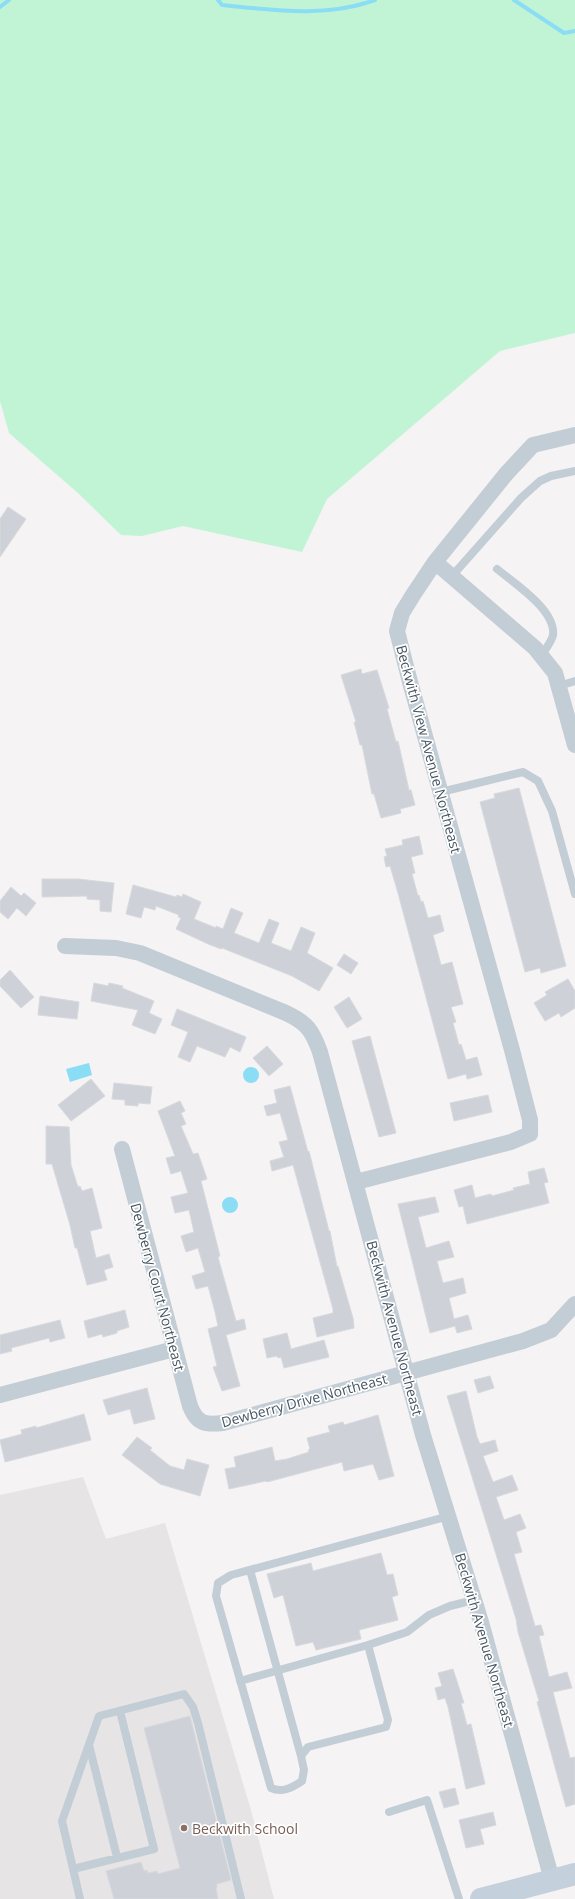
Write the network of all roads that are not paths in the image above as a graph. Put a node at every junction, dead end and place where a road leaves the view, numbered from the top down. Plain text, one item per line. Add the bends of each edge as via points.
1 (575, 435) edge
2 (575, 471) edge
3 (435, 562) junction
4 (497, 569) dead end
5 (452, 576) junction
6 (541, 656) junction
7 (575, 681) edge
8 (559, 686) junction
9 (575, 745) edge
10 (441, 792) junction
11 (575, 894) edge
12 (65, 946) dead end
13 (122, 1149) dead end
14 (356, 1182) junction
15 (575, 1304) edge
16 (174, 1348) junction
17 (406, 1372) junction
18 (0, 1395) edge
19 (201, 1422) joint
20 (449, 1516) junction
21 (250, 1570) junction
22 (474, 1600) junction
23 (368, 1645) junction
24 (277, 1670) junction
25 (240, 1681) junction
26 (120, 1711) junction
27 (89, 1746) junction
28 (302, 1756) junction
29 (389, 1812) dead end
30 (117, 1857) junction
31 (73, 1869) junction
32 (575, 1874) edge
33 (552, 1880) junction
34 (80, 1899) edge
35 (241, 1899) edge
36 (459, 1899) edge
37 (481, 1899) edge

1 - 3 street, Beckwith View Avenue Northeast via 533,445 506,474
2 - 5 lane via 540,481 521,498
3 - 5 street
3 - 10 street, Beckwith View Avenue Northeast via 402,613 397,631
4 - 6 lane via 551,618 553,635
5 - 6 street
6 - 8 street via 555,673
7 - 8 lane
8 - 9 street
10 - 11 lane via 523,772 538,781 552,811
10 - 14 street, Beckwith View Avenue Northeast via 530,1117 530,1134 511,1142
12 - 14 street, Beckwith Avenue Northeast via 116,948 140,953 305,1023 313,1034 320,1052
13 - 16 street, Dewberry Court Northeast
14 - 17 street, Beckwith Avenue Northeast
15 - 17 street, Dewberry Drive Northeast via 550,1330 523,1341
16 - 18 street
16 - 19 street, Dewberry Court Northeast via 190,1406 193,1414
17 - 19 street, Dewberry Drive Northeast via 223,1423
17 - 20 street, Beckwith Avenue Northeast
20 - 21 lane
20 - 22 street, Beckwith Avenue Northeast
21 - 24 lane
21 - 25 lane via 231,1575 218,1583 216,1596
22 - 23 lane via 450,1606 429,1615 407,1632
22 - 33 street, Beckwith Avenue Northeast
23 - 24 lane
23 - 28 lane via 388,1720 386,1727 308,1747
24 - 25 lane
24 - 28 lane
25 - 28 lane via 271,1788 278,1791 294,1787 302,1781
26 - 27 lane via 99,1716
26 - 30 lane via 154,1849
26 - 35 lane via 184,1694 193,1707
27 - 30 lane
27 - 31 lane via 62,1821
29 - 36 lane via 427,1800
30 - 31 lane
31 - 34 lane
32 - 33 main road
33 - 37 main road

